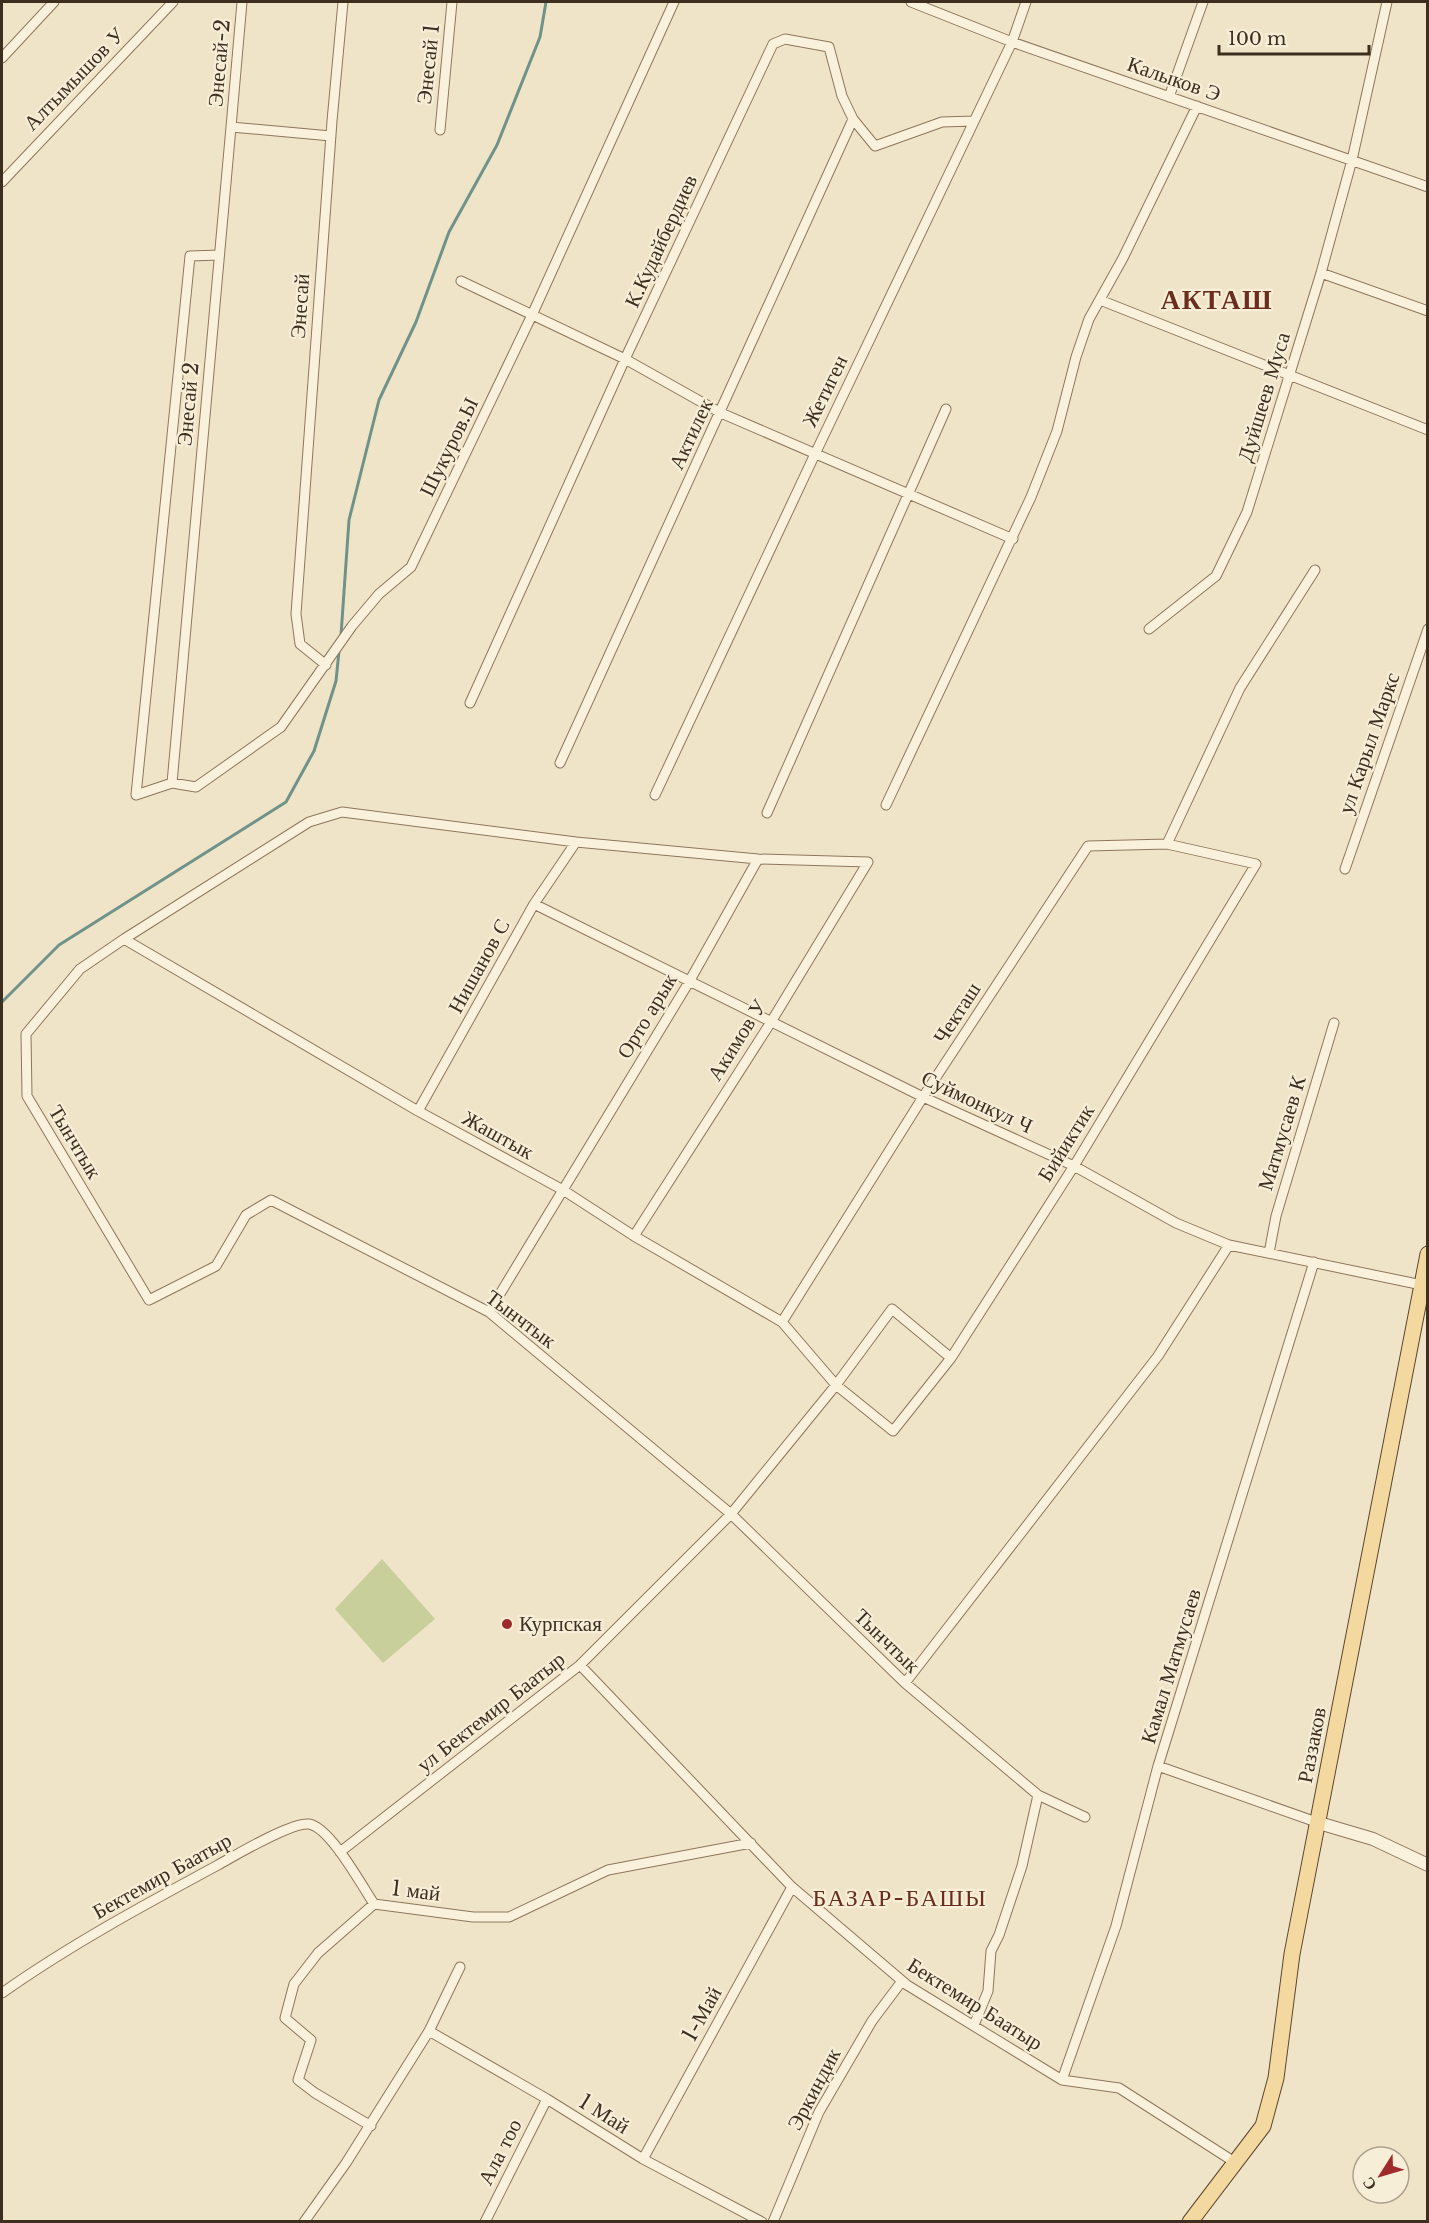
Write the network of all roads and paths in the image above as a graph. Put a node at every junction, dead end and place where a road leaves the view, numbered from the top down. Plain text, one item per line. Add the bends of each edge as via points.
1 (54, 2) edge
2 (173, 2) edge
3 (242, 2) edge
4 (343, 2) edge
5 (452, 2) edge
6 (674, 2) edge
7 (911, 2) edge
8 (1026, 2) edge
9 (1203, 2) edge
10 (1388, 2) edge
11 (1012, 42) junction
12 (2, 58) edge
13 (1169, 97) junction
14 (1197, 106) junction
15 (853, 119) junction
16 (974, 121) junction
17 (231, 127) junction
18 (440, 130) dead end
19 (331, 136) junction
20 (1352, 160) junction
21 (2, 182) edge
22 (1428, 187) edge
23 (219, 255) junction
24 (1321, 273) junction
25 (461, 281) dead end
26 (1100, 300) junction
27 (1428, 311) edge
28 (532, 315) junction
29 (625, 359) junction
30 (1289, 375) junction
31 (946, 409) dead end
32 (721, 413) junction
33 (1428, 430) edge
34 (815, 454) junction
35 (908, 494) junction
36 (1013, 539) junction
37 (1315, 570) dead end
38 (1149, 629) dead end
39 (1428, 629) edge
40 (326, 665) junction
41 (470, 703) dead end
42 (560, 763) dead end
43 (172, 783) junction
44 (655, 795) dead end
45 (886, 805) dead end
46 (767, 813) dead end
47 (576, 842) junction
48 (1167, 843) junction
49 (758, 859) junction
50 (1345, 869) dead end
51 (534, 904) junction
52 (124, 939) junction
53 (689, 982) junction
54 (771, 1022) junction
55 (1334, 1023) dead end
56 (923, 1097) junction
57 (418, 1111) junction
58 (1074, 1166) junction
59 (563, 1190) junction
60 (634, 1236) junction
61 (1229, 1245) junction
62 (1269, 1253) junction
63 (1428, 1254) edge
64 (1314, 1262) junction
65 (1422, 1285) junction
66 (489, 1312) junction
67 (782, 1322) junction
68 (951, 1358) junction
69 (837, 1385) junction
70 (892, 1431) joint
71 (731, 1514) junction
72 (579, 1665) junction
73 (904, 1683) junction
74 (1158, 1766) junction
75 (1038, 1795) junction
76 (1085, 1817) dead end
77 (1319, 1823) junction
78 (751, 1843) junction
79 (340, 1852) junction
80 (1428, 1865) edge
81 (792, 1887) junction
82 (374, 1904) junction
83 (460, 1967) dead end
84 (902, 1981) junction
85 (2, 1993) edge
86 (974, 2025) junction
87 (429, 2031) junction
88 (1062, 2080) junction
89 (547, 2099) junction
90 (371, 2126) junction
91 (643, 2159) junction
92 (1236, 2163) junction
93 (1198, 2219) edge
94 (304, 2222) edge
95 (486, 2222) edge
96 (762, 2222) edge
97 (774, 2222) edge

1 - 12 street
2 - 21 street, Алтымышов У
3 - 17 street, Энесай-2
4 - 19 street, Энесай
5 - 18 street, Энесай 1
6 - 28 street, Шукуров.Ы
7 - 11 street, Калыков Э
8 - 11 street, Жетиген
9 - 13 street
10 - 20 street, Дуйшеев Муса
11 - 13 street, Калыков Э
11 - 16 street, Жетиген
13 - 14 street, Калыков Э
14 - 20 street, Калыков Э
14 - 26 street
15 - 16 street, К.Кудайбердиев via 875,146 942,122
15 - 29 street, К.Кудайбердиев via 842,96 829,47 785,39 773,44
15 - 32 street, Актилек
16 - 34 street, Жетиген
17 - 19 street
17 - 23 street, Энесай 2
19 - 40 street, Энесай via 296,614 300,644
20 - 22 street, Калыков Э
20 - 24 street, Дуйшеев Муса
23 - 43 street, Энесай 2
23 - 43 street, Шукуров.Ы via 190,255 136,795
24 - 27 street
24 - 30 street, Дуйшеев Муса
25 - 28 street
26 - 30 street
26 - 36 street via 1076,357 1057,431
28 - 29 street
28 - 40 street, Шукуров.Ы via 411,567 379,594
29 - 32 street
29 - 41 street, К.Кудайбердиев
30 - 33 street
30 - 38 street, Дуйшеев Муса via 1247,512 1216,576
31 - 35 street
32 - 34 street
32 - 42 street, Актилек
34 - 35 street
34 - 44 street, Жетиген
35 - 36 street
35 - 46 street
36 - 45 street
37 - 48 street via 1240,688
39 - 50 street, ул Карыл Маркс
40 - 43 street, Шукуров.Ы via 281,727 196,787
47 - 49 street
47 - 51 street, Нишанов С
47 - 52 street via 342,812 309,822
48 - 56 street, Чекташ via 1088,846
48 - 58 street, Бийиктик via 1256,864
49 - 53 street, Орто арык
49 - 54 street, Акимов У via 868,862
51 - 53 street, Суймонкул Ч
51 - 57 street, Нишанов С
52 - 57 street, Жаштык
52 - 66 street, Тынчтык via 80,969 26,1034 27,1096 149,1300 216,1266 246,1215 271,1200
53 - 54 street, Суймонкул Ч
53 - 59 street, Орто арык
54 - 56 street, Суймонкул Ч
54 - 60 street, Акимов У
55 - 62 street, Матмусаев К via 1275,1216
56 - 58 street, Суймонкул Ч
56 - 67 street, Чекташ
57 - 59 street, Жаштык
58 - 61 street, Суймонкул Ч via 1176,1223
58 - 68 street, Бийиктик
59 - 60 street, Жаштык
59 - 66 street, Орто арык
60 - 67 street, Жаштык
61 - 62 street, Суймонкул Ч
61 - 73 street via 1158,1356
62 - 64 street, Суймонкул Ч
63 - 65 main road, Раззаков
64 - 65 street, Суймонкул Ч
64 - 74 street, Камал Матмусаев
65 - 77 main road, Раззаков
66 - 71 street, Тынчтык
67 - 69 street, Жаштык
68 - 69 street, ул Бектемир Баатыр via 891,1309
68 - 70 street, Бийиктик
69 - 70 street, Жаштык
69 - 71 street, ул Бектемир Баатыр
71 - 72 street, ул Бектемир Баатыр
71 - 73 street, Тынчтык
72 - 78 street, Бектемир Баатыр
72 - 79 street, ул Бектемир Баатыр
73 - 75 street, Тынчтык
74 - 77 street
74 - 88 street, Камал Матмусаев via 1116,1926
75 - 76 street, Тынчтык
75 - 86 street via 1022,1866 991,1951 988,1991
77 - 80 street via 1373,1839
77 - 92 main road, Раззаков via 1292,1954 1276,2078 1263,2126
78 - 81 street, Бектемир Баатыр
78 - 82 street, 1 май via 608,1870 509,1917 473,1917
79 - 82 street, Бектемир Баатыр
79 - 85 street, Бектемир Баатыр via 322,1829 310,1824 297,1825 153,1900
81 - 84 street, Бектемир Баатыр
81 - 91 street, 1-Май
82 - 90 street, 1 май via 318,1953 294,1984 285,2018 310,2040 298,2080
83 - 87 street
84 - 86 street, Бектемир Баатыр
84 - 97 street, Эркиндик via 872,2021 819,2112
86 - 88 street, Бектемир Баатыр
87 - 89 street, 1 Май
87 - 90 street
88 - 92 street, Бектемир Баатыр via 1119,2088
89 - 91 street, 1 Май
89 - 95 street, Ала тоо
90 - 94 street
91 - 96 street, 1 Май
92 - 93 main road, Раззаков

